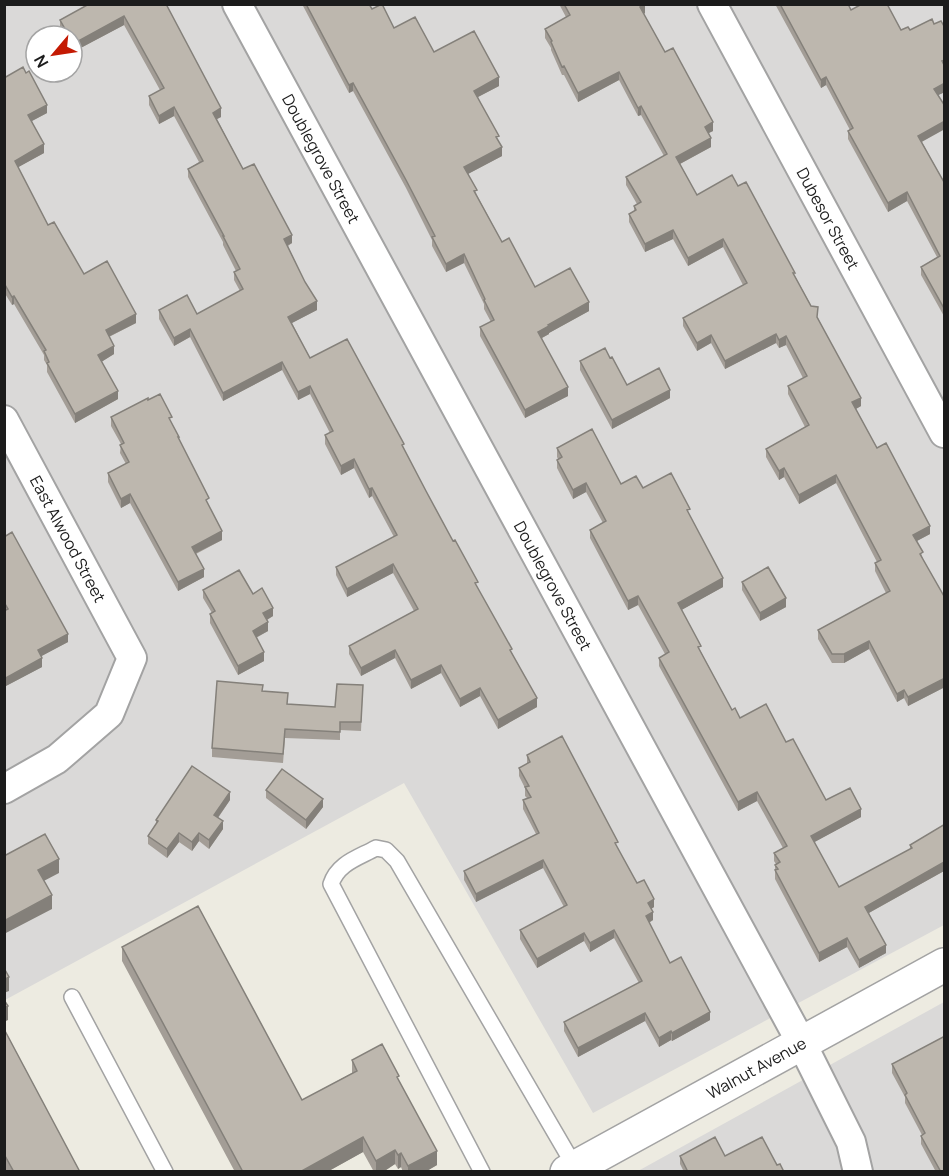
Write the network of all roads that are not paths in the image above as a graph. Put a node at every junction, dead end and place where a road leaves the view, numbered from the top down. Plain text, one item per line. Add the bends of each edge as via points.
1 (237, 4) edge
2 (712, 4) edge
3 (4, 420) edge
4 (945, 433) edge
5 (4, 789) edge
6 (945, 965) edge
7 (72, 997) dead end
8 (802, 1044) junction
9 (571, 1169) edge
10 (165, 1172) edge
11 (482, 1172) edge
12 (858, 1172) edge

1 - 8 street, Doublegrove Street
2 - 4 street, Dubesor Street
3 - 5 street, East Alwood Street via 132,658 109,714 57,759
6 - 8 street, Walnut Avenue
7 - 10 lane
8 - 9 street, Walnut Avenue
8 - 12 street, Doublegrove Street via 851,1142
9 - 11 lane via 397,861 386,850 376,848 340,867 331,884

